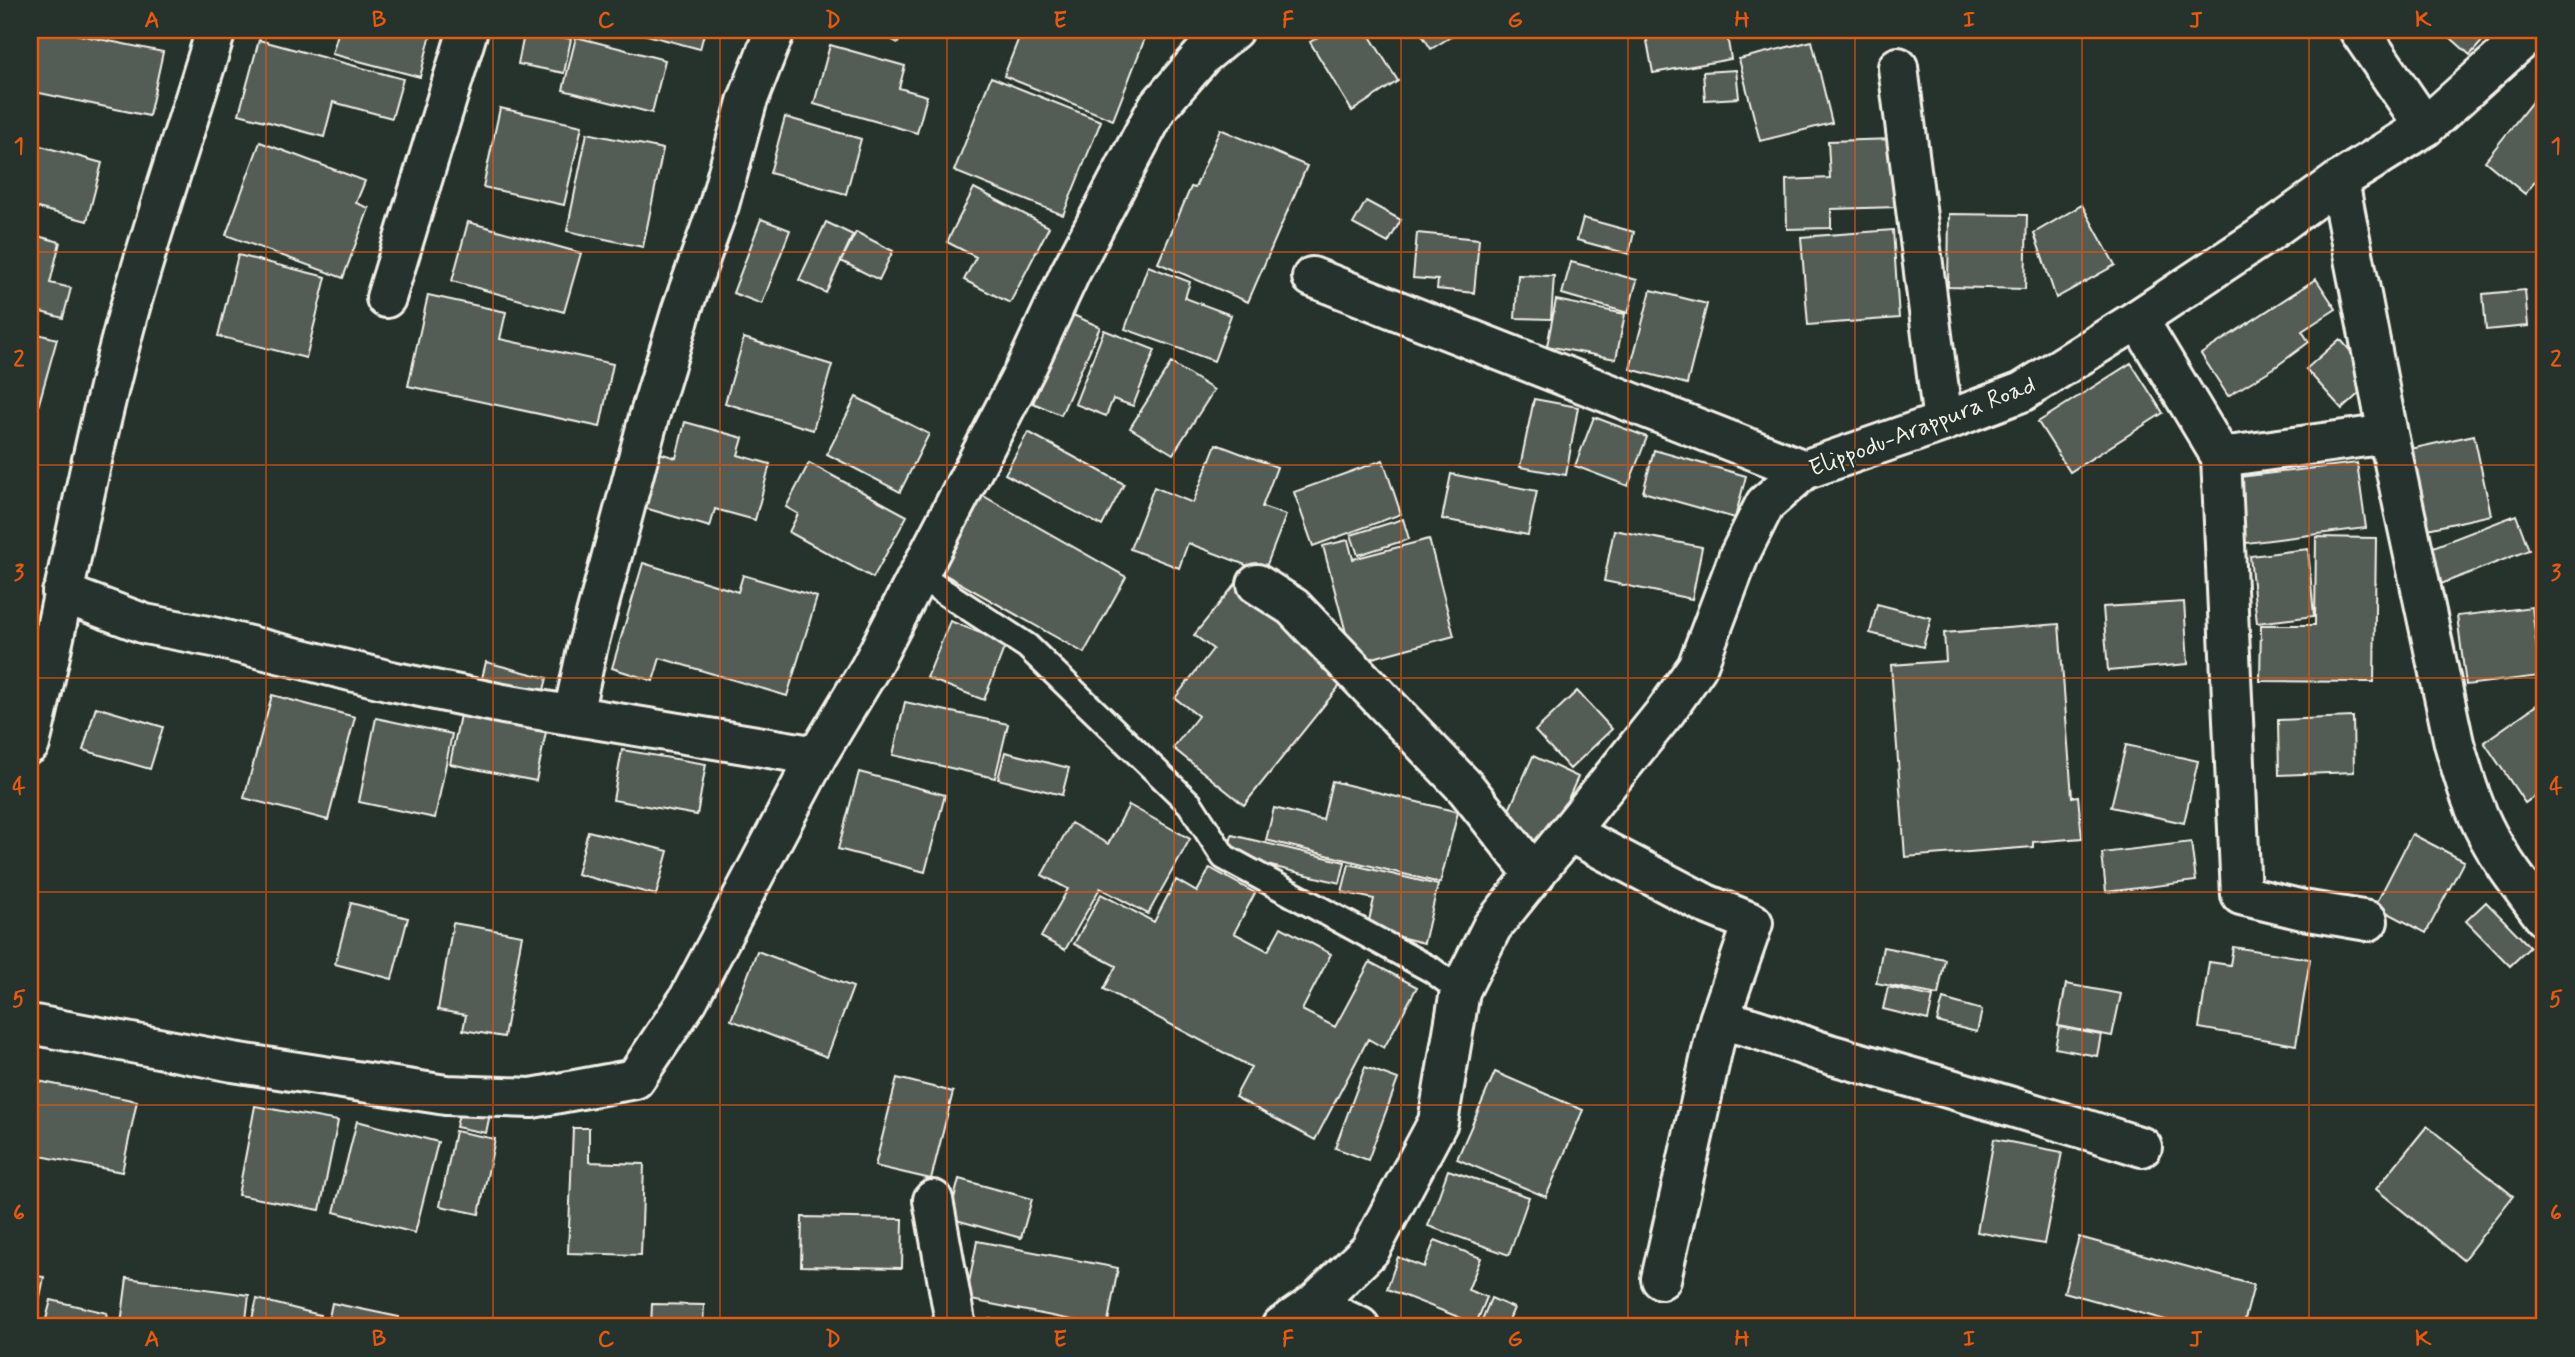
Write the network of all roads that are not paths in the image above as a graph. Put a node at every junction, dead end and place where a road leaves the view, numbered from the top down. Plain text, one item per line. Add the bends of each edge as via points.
1 (216, 30) edge
2 (468, 30) edge
3 (775, 30) edge
4 (1233, 30) edge
5 (2359, 30) edge
6 (2533, 30) edge
7 (1898, 67) dead end
8 (2425, 127) junction
9 (2339, 181) junction
10 (1312, 277) dead end
11 (386, 298) dead end
12 (2138, 319) junction
13 (1943, 422) junction
14 (2388, 434) junction
15 (2221, 457) junction
16 (1804, 470) junction
17 (918, 575) junction
18 (1257, 584) dead end
19 (62, 593) junction
20 (573, 715) junction
21 (30, 744) edge
22 (817, 756) junction
23 (1569, 832) junction
24 (1535, 875) junction
25 (2545, 918) edge
26 (2368, 921) dead end
27 (1460, 991) junction
28 (1719, 1020) junction
29 (30, 1024) edge
30 (2142, 1147) dead end
31 (933, 1200) dead end
32 (1661, 1279) dead end
33 (1313, 1305) junction
34 (956, 1327) edge
35 (1281, 1327) edge
36 (1360, 1327) edge

1 - 19 street via 124,329
2 - 11 street
3 - 20 street via 747,102 719,205 649,417
4 - 17 street via 1202,56 1157,108
5 - 8 street
6 - 8 street, Elippodu-Arappura Road
7 - 13 street
8 - 9 street, Elippodu-Arappura Road
9 - 12 street, Elippodu-Arappura Road
9 - 14 street
10 - 16 street
12 - 13 street, Elippodu-Arappura Road via 2022,392
12 - 15 street
13 - 16 street, Elippodu-Arappura Road
14 - 15 street
14 - 25 street via 2466,788 2512,874
15 - 26 street via 2241,895
16 - 23 street, Elippodu-Arappura Road via 1765,504 1739,556 1697,667
17 - 22 street
17 - 27 lane via 1027,646 1190,804 1224,857 1432,970
18 - 24 street via 1293,607 1466,788
19 - 20 street via 145,624 391,681
19 - 21 street
20 - 22 street
22 - 29 street via 688,1000 635,1079 532,1098 446,1095
23 - 24 street, Elippodu-Arappura Road
23 - 28 street via 1706,904 1753,923
24 - 27 street, Elippodu-Arappura Road via 1492,927
27 - 33 street, Elippodu-Arappura Road via 1438,1122 1370,1250
28 - 30 street
28 - 32 street
31 - 34 street
33 - 35 street, Elippodu-Arappura Road
33 - 36 street

